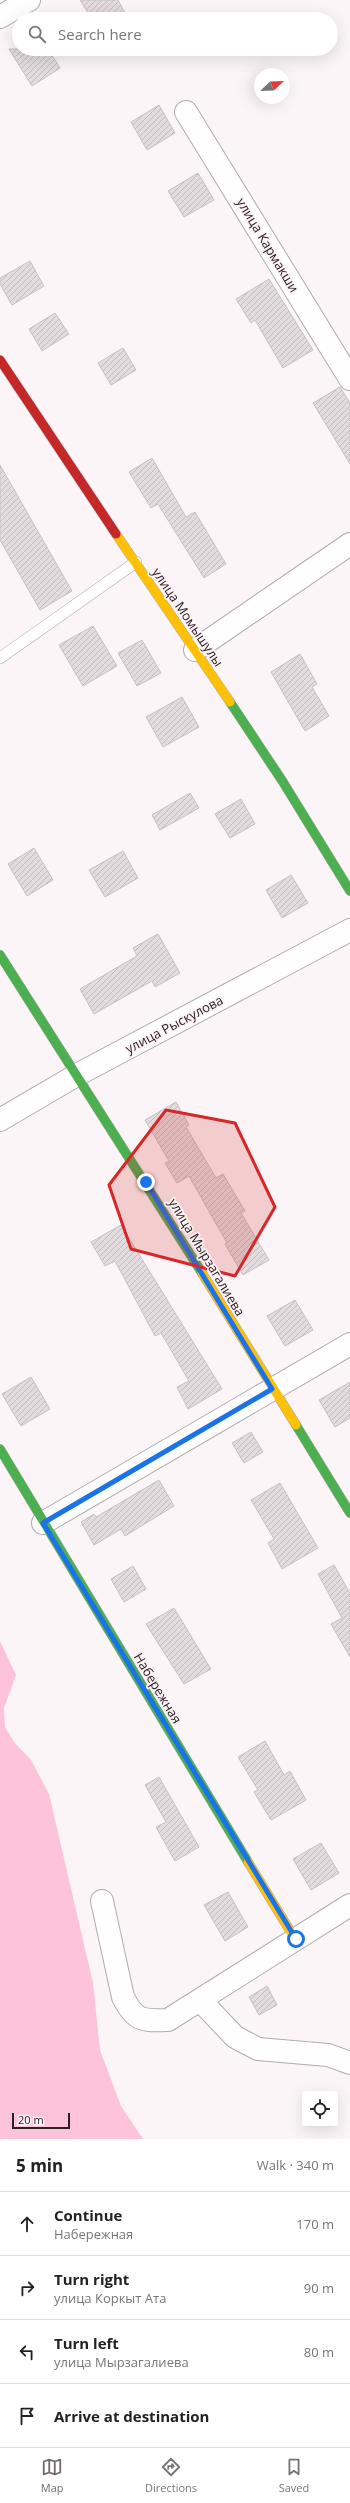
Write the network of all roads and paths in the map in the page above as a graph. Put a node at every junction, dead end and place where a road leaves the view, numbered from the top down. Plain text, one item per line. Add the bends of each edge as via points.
1 (29, 0) edge
2 (0, 17) edge
3 (186, 112) dead end
4 (0, 360) edge
5 (350, 379) edge
6 (350, 544) edge
7 (136, 562) junction
8 (195, 650) junction
9 (0, 658) edge
10 (350, 891) edge
11 (350, 930) edge
12 (0, 955) edge
13 (75, 1076) junction
14 (0, 1120) edge
15 (350, 1344) edge
16 (272, 1389) junction
17 (0, 1450) edge
18 (350, 1513) edge
19 (43, 1523) junction
20 (102, 1902) dead end
21 (350, 1905) edge
22 (296, 1939) junction
23 (200, 2000) junction
24 (350, 2063) edge

1 - 2 street
3 - 5 street, улица Кармакши
4 - 7 street, улица Момышулы
6 - 8 street
7 - 8 street, улица Момышулы
7 - 9 lane
8 - 10 street, улица Момышулы via 283,782
11 - 13 street, улица Рыскулова
12 - 13 street, улица Мырзагалиева
13 - 14 street, улица Рыскулова
13 - 16 street, улица Мырзагалиева via 146,1182
15 - 16 street
16 - 18 street, улица Мырзагалиева
16 - 19 street
17 - 19 street, Набережная
19 - 22 street, Набережная
20 - 23 street via 123,1997 130,2011 144,2021 168,2020
21 - 22 street
22 - 23 street
23 - 24 street via 234,2037 258,2049 328,2055

